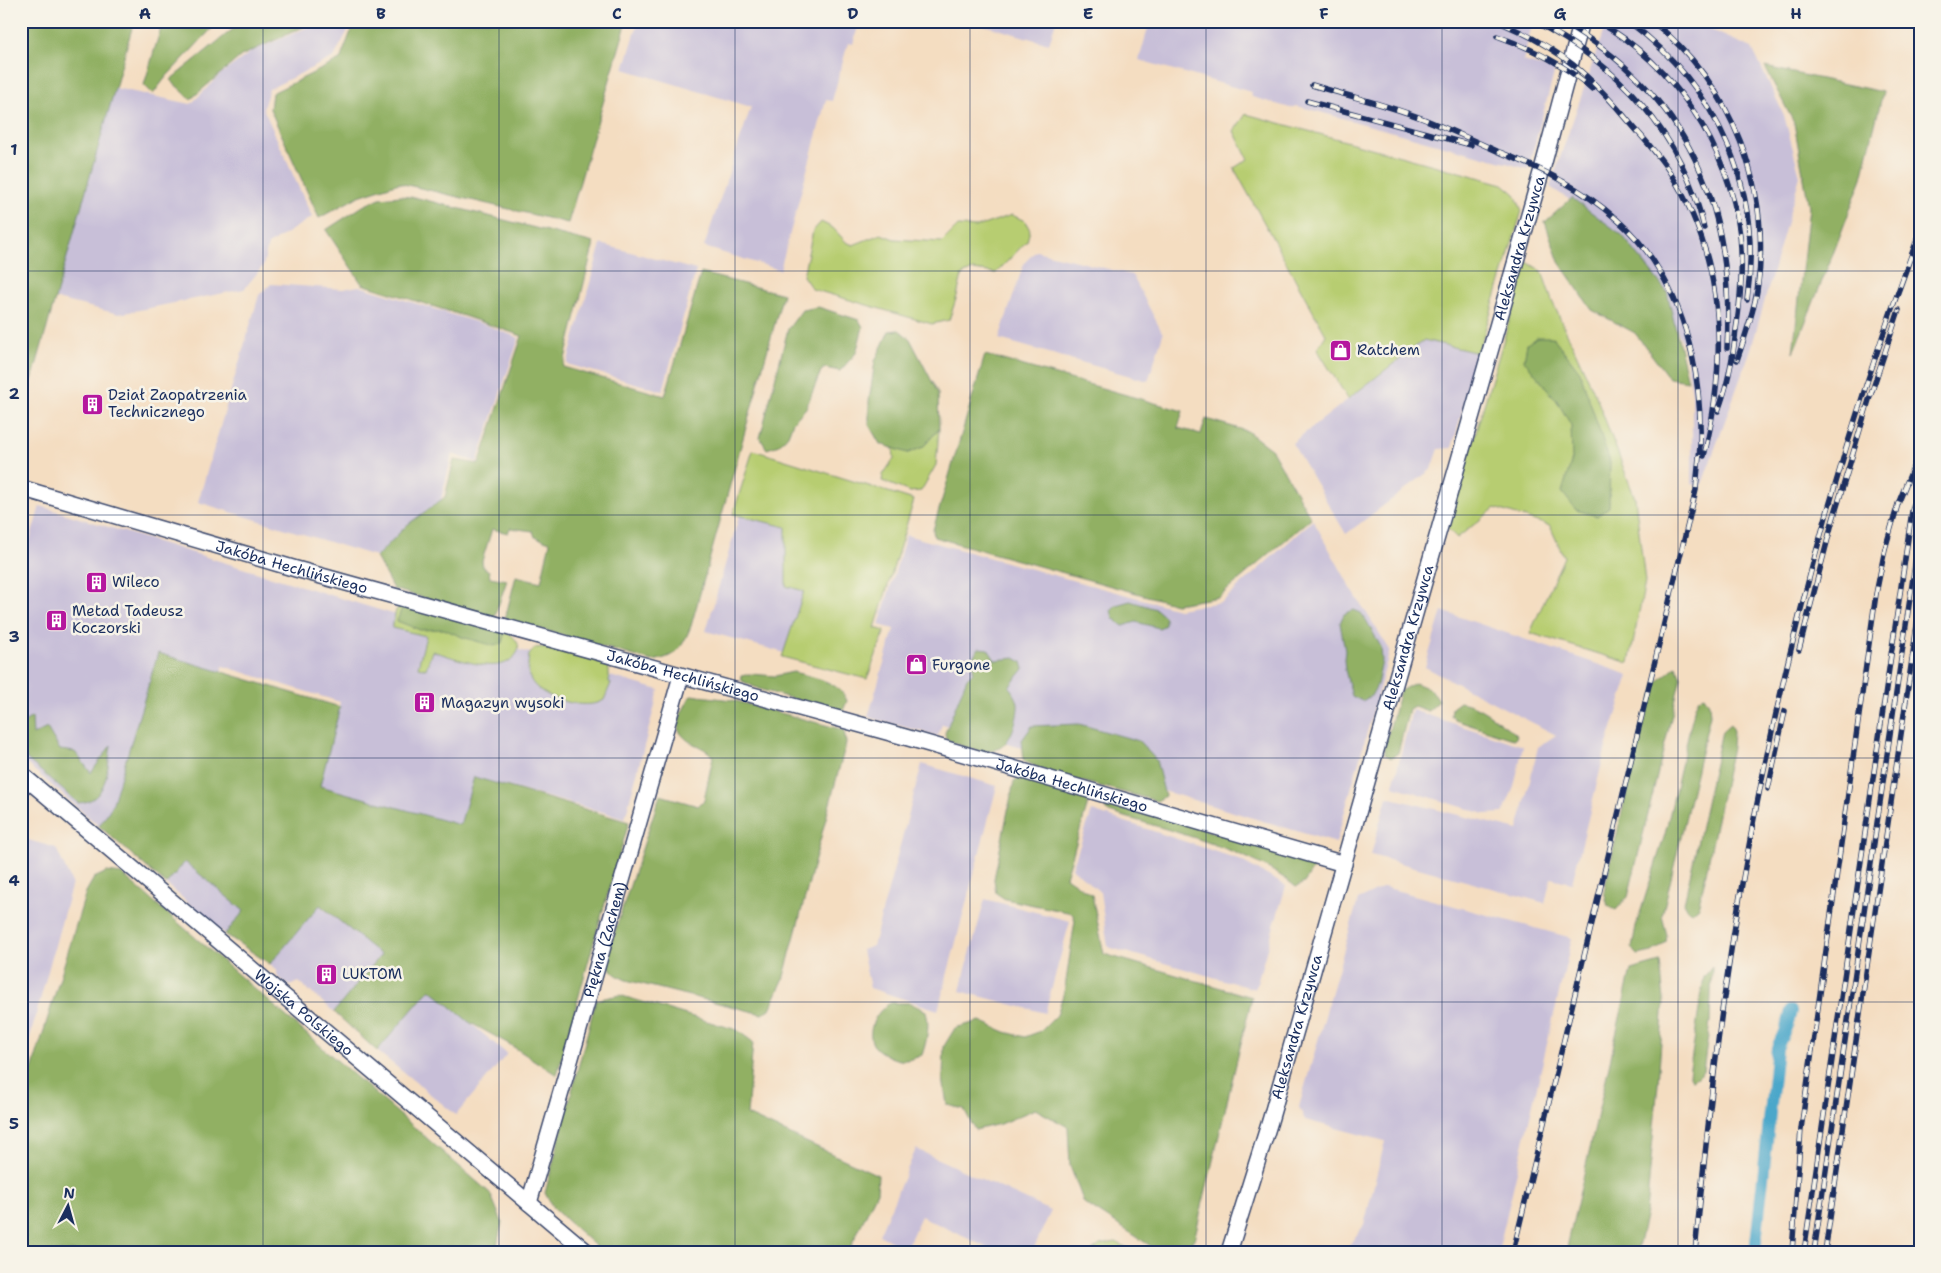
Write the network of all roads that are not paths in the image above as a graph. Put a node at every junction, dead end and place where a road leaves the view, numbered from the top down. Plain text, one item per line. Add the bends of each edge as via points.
1 (1582, 21) edge
2 (21, 488) edge
3 (681, 676) junction
4 (21, 774) edge
5 (1344, 864) junction
6 (529, 1203) junction
7 (587, 1252) edge
8 (1229, 1252) edge

1 - 5 street, Aleksandra Krzywca
2 - 3 street, Jakóba Hechlińskiego via 296,569
3 - 5 street, Jakóba Hechlińskiego
3 - 6 street, Piękna (Zachem)
4 - 6 street, Wojska Polskiego
5 - 8 street, Aleksandra Krzywca
6 - 7 street, Wojska Polskiego

